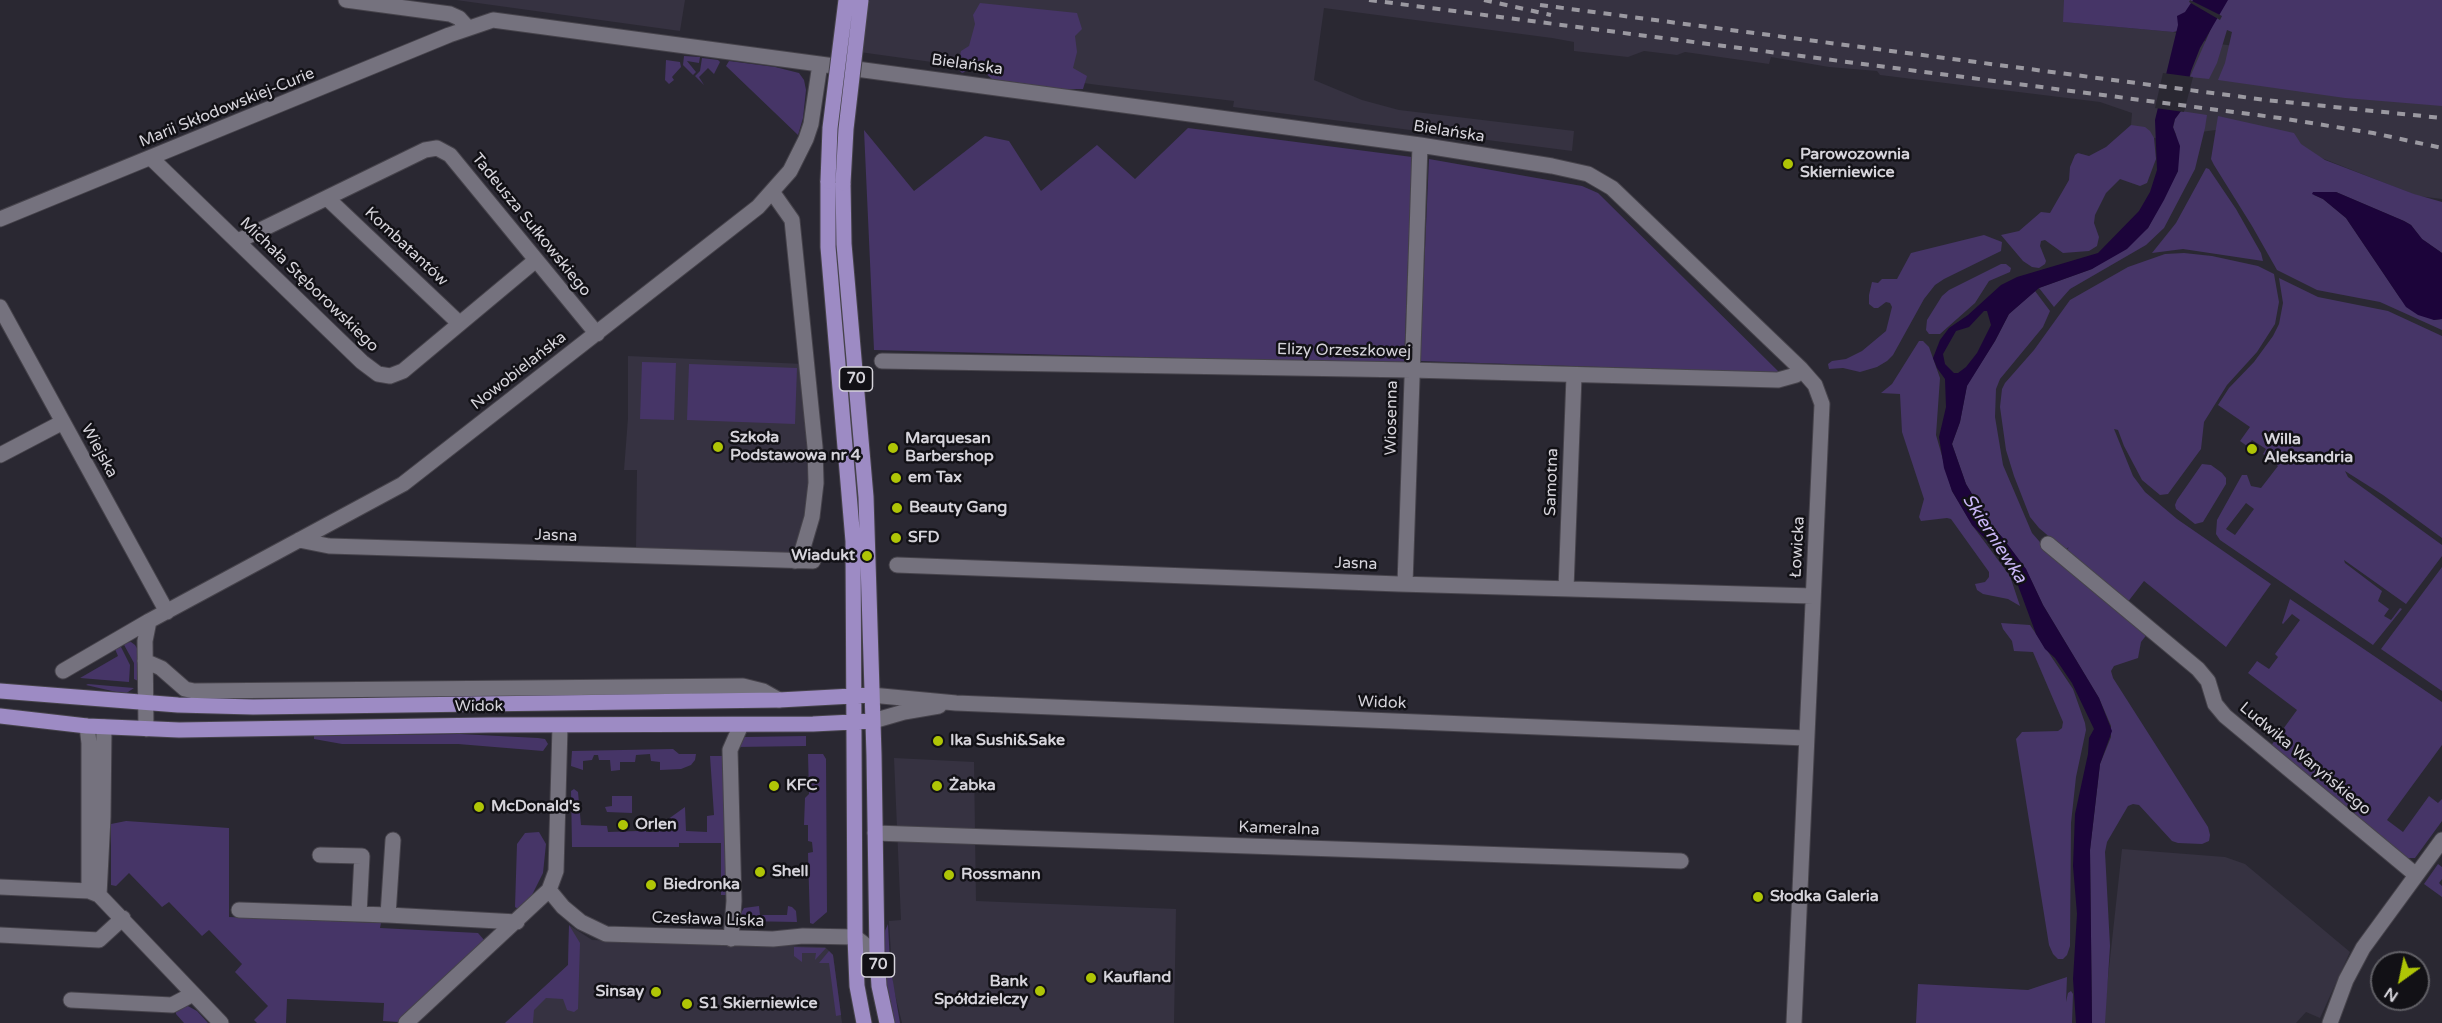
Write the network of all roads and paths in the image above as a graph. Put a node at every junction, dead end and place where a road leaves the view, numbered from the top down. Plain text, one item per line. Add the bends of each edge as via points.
1 (346, 0) edge
2 (846, 0) edge
3 (861, 0) edge
4 (468, 28) junction
5 (820, 64) junction
6 (1420, 145) junction
7 (151, 158) junction
8 (1588, 174) joint
9 (835, 182) junction
10 (773, 193) junction
11 (327, 198) junction
12 (0, 219) edge
13 (238, 241) junction
14 (536, 260) junction
15 (0, 307) edge
16 (459, 323) junction
17 (597, 334) junction
18 (882, 361) dead end
19 (1801, 369) junction
20 (1411, 370) junction
21 (1574, 376) junction
22 (63, 422) junction
23 (0, 455) edge
24 (299, 540) junction
25 (2048, 544) dead end
26 (795, 561) junction
27 (813, 561) dead end
28 (897, 565) dead end
29 (1405, 584) junction
30 (1566, 588) junction
31 (1813, 596) junction
32 (167, 612) junction
33 (149, 621) junction
34 (145, 662) junction
35 (63, 671) dead end
36 (0, 691) edge
37 (871, 694) junction
38 (853, 696) junction
39 (779, 700) junction
40 (146, 703) junction
41 (956, 703) junction
42 (0, 716) edge
43 (873, 721) junction
44 (853, 724) junction
45 (741, 725) junction
46 (87, 726) junction
47 (560, 726) junction
48 (104, 727) junction
49 (146, 729) junction
50 (1806, 738) junction
51 (875, 833) junction
52 (393, 840) dead end
53 (2442, 840) edge
54 (320, 855) dead end
55 (1681, 861) dead end
56 (2416, 875) junction
57 (0, 887) edge
58 (549, 890) junction
59 (94, 893) junction
60 (239, 909) dead end
61 (359, 914) junction
62 (388, 915) junction
63 (123, 918) junction
64 (517, 922) junction
65 (0, 935) edge
66 (855, 937) junction
67 (731, 939) junction
68 (877, 954) junction
69 (193, 994) junction
70 (70, 1000) dead end
71 (221, 1023) edge
72 (406, 1023) edge
73 (864, 1023) edge
74 (887, 1023) edge
75 (1794, 1023) edge
76 (2331, 1023) edge

1 - 4 street via 450,14
2 - 9 main road, 70, bridge via 830,128
3 - 9 main road, 70, bridge via 846,129
4 - 5 street, Bielańska via 501,20
4 - 7 street, Marii Skłodowskiej-Curie
5 - 6 street, Bielańska
5 - 10 street, Nowobielańska via 806,140
6 - 8 street, Bielańska
6 - 20 street, Wiosenna
7 - 12 street, Marii Skłodowskiej-Curie
7 - 13 street, Michała Stęborowskiego
8 - 19 street, Łowicka via 1612,188
9 - 37 main road, 70 via 866,497
9 - 38 main road, 70 via 828,248 853,542
10 - 17 street, Nowobielańska
10 - 26 street via 792,220 815,447 812,517
11 - 13 street, Tadeusza Sułkowskiego
11 - 14 street, Tadeusza Sułkowskiego via 425,150 437,148 450,155
11 - 16 street, Kombatantów
13 - 16 street, Michała Stęborowskiego via 378,374 390,376 403,370
14 - 16 street, Michała Stęborowskiego
14 - 17 street, Tadeusza Sułkowskiego
15 - 22 street, Wiejska
17 - 24 street, Nowobielańska via 403,484
18 - 20 street, Elizy Orzeszkowej
19 - 21 street, Elizy Orzeszkowej via 1796,375 1779,380
19 - 31 street, Łowicka via 1815,385 1822,411
20 - 21 street, Elizy Orzeszkowej
20 - 29 street, Wiosenna
21 - 30 street, Samotna
22 - 23 street
22 - 32 street, Wiejska
24 - 26 street, Jasna via 329,546
24 - 32 street, Nowobielańska
25 - 56 street, Ludwika Waryńskiego via 2198,669 2225,716
26 - 27 street, Jasna
28 - 29 street, Jasna
29 - 30 street, Jasna
30 - 31 street, Jasna
31 - 50 street, Łowicka
32 - 33 street, Nowobielańska
33 - 34 street
33 - 35 street, Nowobielańska
34 - 39 street, Widok via 161,668 194,692 742,686
34 - 40 street
36 - 40 main road, Widok
37 - 38 main road, Widok
37 - 41 street, Widok
37 - 43 main road, 70
38 - 39 main road, Widok
38 - 44 main road, 70
39 - 40 main road, Widok via 253,707
40 - 49 street
41 - 43 street, Widok
41 - 50 street, Widok
42 - 46 main road, Widok
43 - 44 main road, Widok
43 - 51 main road, 70
44 - 45 main road, Widok
44 - 66 main road, 70
45 - 47 main road, Widok
45 - 67 street via 730,750 734,901
46 - 48 main road, Widok
46 - 59 street
47 - 49 main road, Widok
47 - 58 street via 556,871
48 - 49 main road, Widok
48 - 59 street via 103,817
50 - 75 street, Łowicka
51 - 55 street, Kameralna
51 - 68 main road, 70
52 - 62 street
53 - 56 street
54 - 61 street via 362,856
56 - 76 street via 2355,962
57 - 59 street
58 - 64 street
58 - 67 street, Czesława Liska via 581,922 606,934
59 - 63 street
60 - 61 street
61 - 62 street
62 - 64 street
63 - 65 street via 99,940
63 - 69 street
64 - 72 street
66 - 67 street, Czesława Liska
66 - 68 street
66 - 73 main road, 70
68 - 74 main road, 70
69 - 70 street via 172,1005
69 - 71 street

